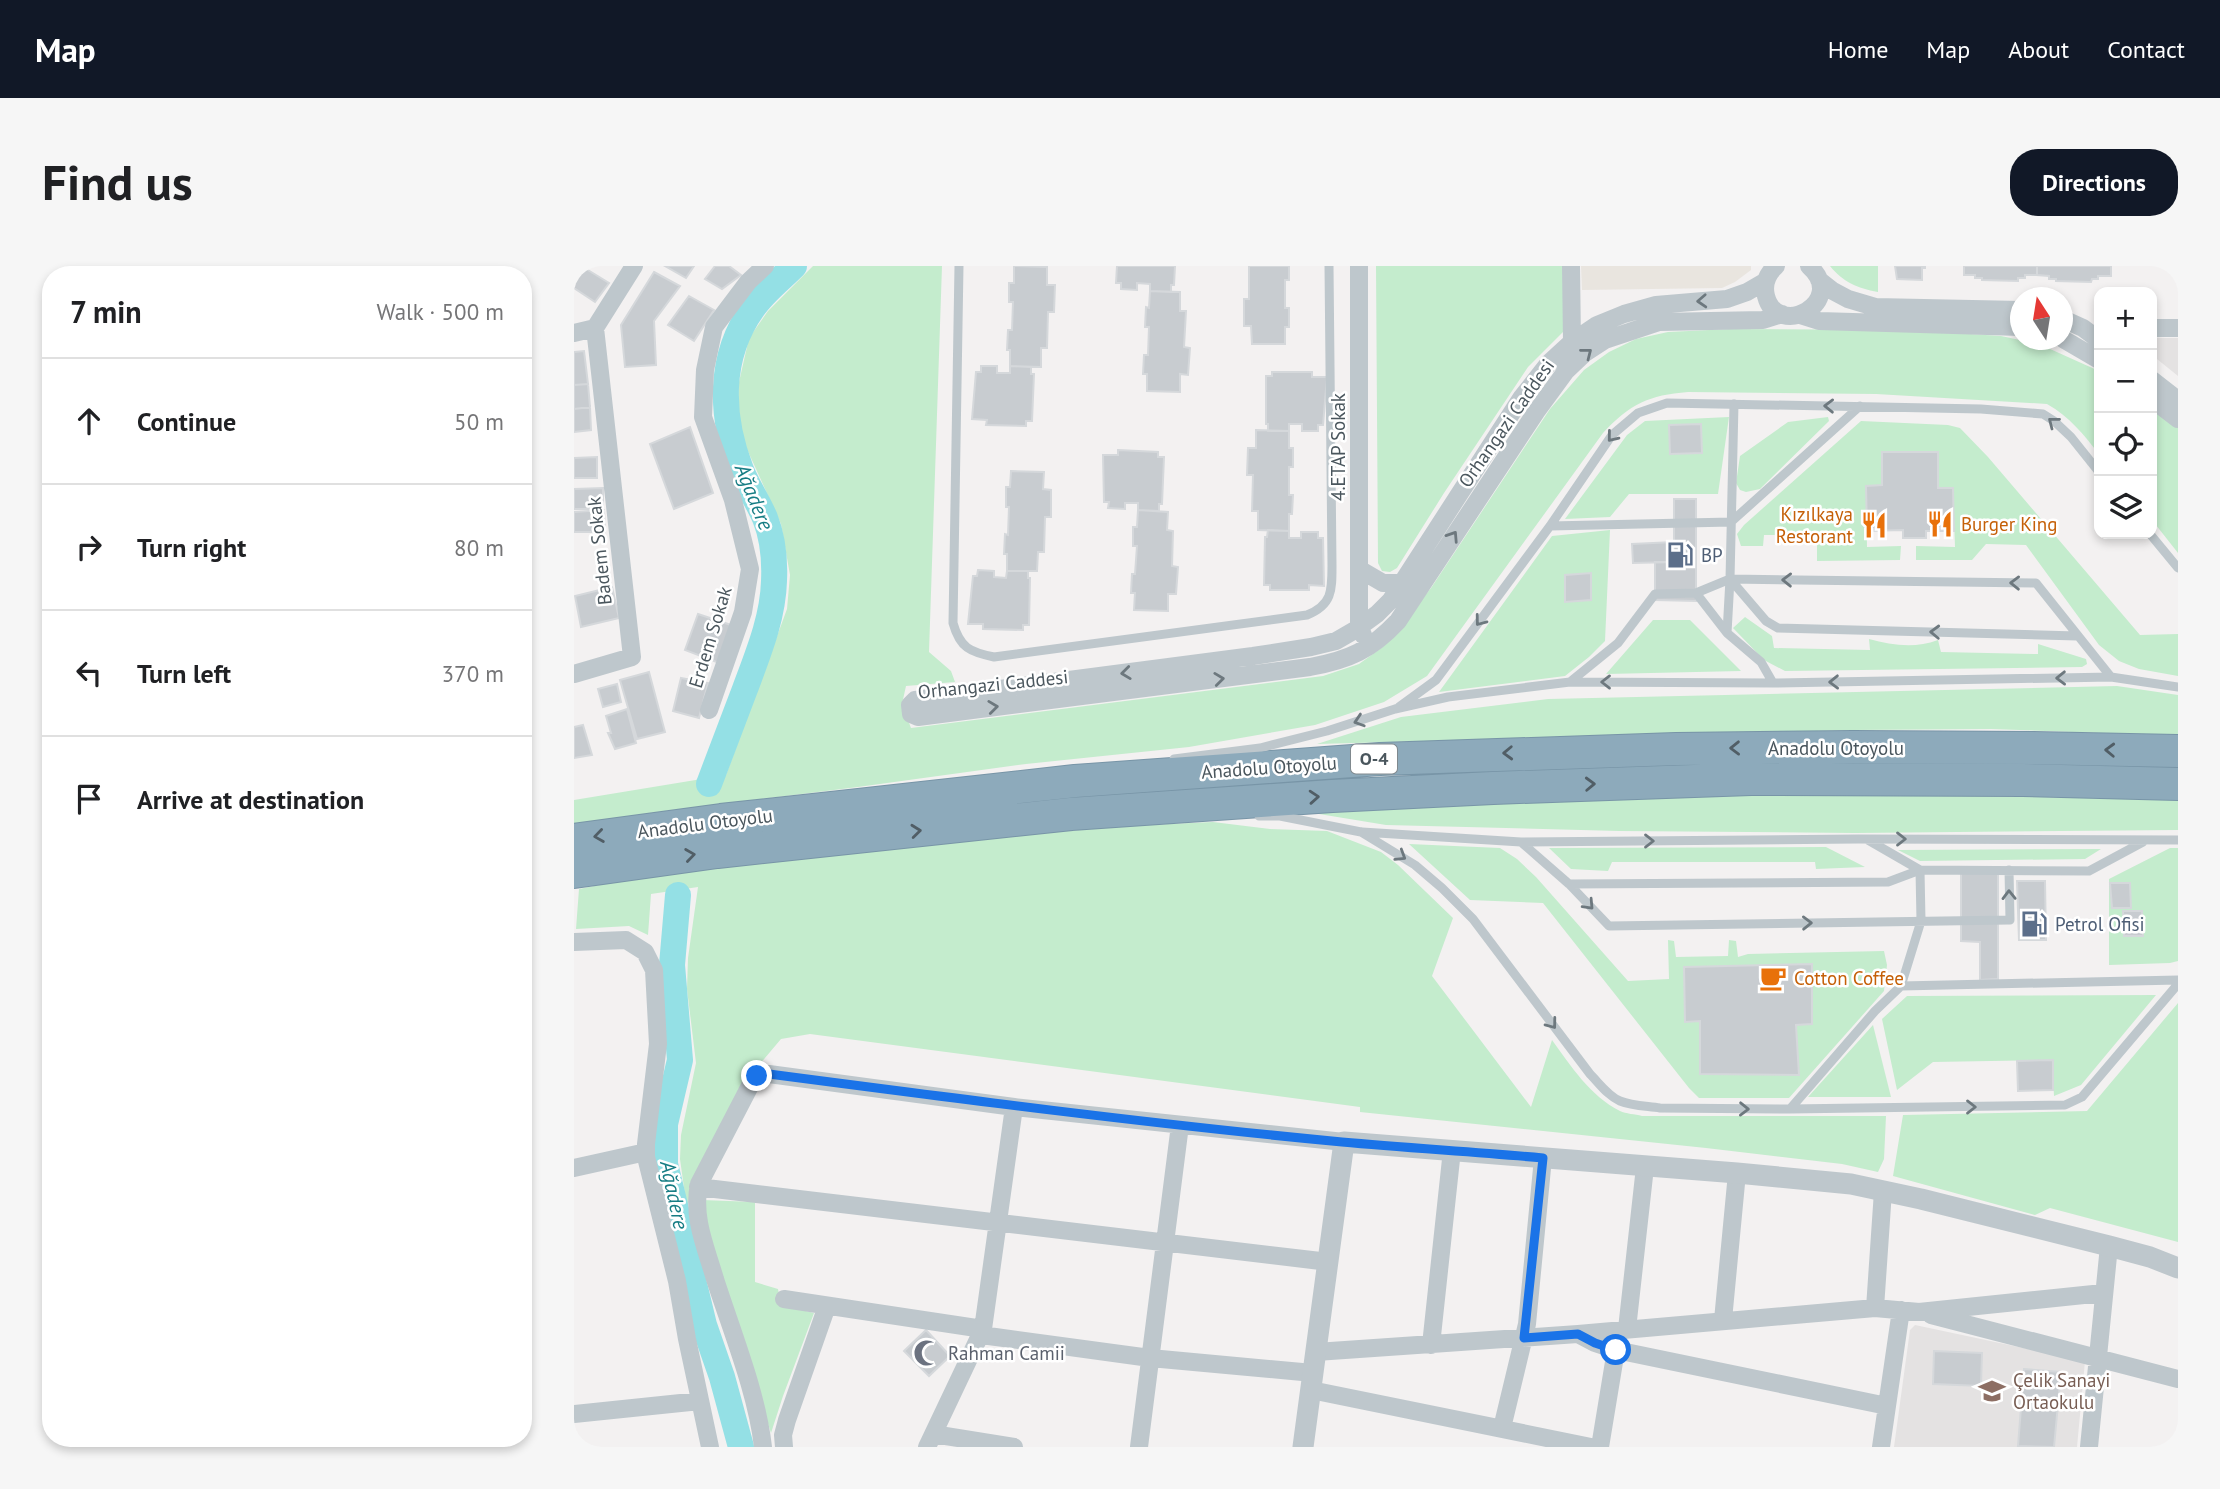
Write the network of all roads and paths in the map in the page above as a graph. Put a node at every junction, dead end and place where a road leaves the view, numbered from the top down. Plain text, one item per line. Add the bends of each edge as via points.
1 (635, 266) edge
2 (765, 266) edge
3 (959, 266) edge
4 (1329, 266) edge
5 (1359, 266) edge
6 (1572, 266) edge
7 (1771, 273) edge
8 (1814, 273) edge
9 (2010, 310) edge
10 (1782, 314) junction
11 (1800, 315) junction
12 (2073, 322) edge
13 (2010, 327) edge
14 (2073, 327) edge
15 (595, 328) junction
16 (2091, 328) edge
17 (2157, 328) edge
18 (2178, 328) edge
19 (574, 333) edge
20 (1573, 342) junction
21 (2073, 345) edge
22 (2094, 357) edge
23 (2157, 384) edge
24 (2178, 400) edge
25 (2157, 403) edge
26 (1734, 404) junction
27 (1860, 406) junction
28 (2178, 419) edge
29 (2094, 466) edge
30 (1731, 522) junction
31 (1550, 526) junction
32 (2154, 539) edge
33 (2178, 568) edge
34 (1359, 569) junction
35 (1731, 579) junction
36 (1402, 583) junction
37 (1696, 593) junction
38 (1359, 627) junction
39 (1727, 633) junction
40 (2077, 636) junction
41 (1368, 648) junction
42 (574, 674) edge
43 (2111, 677) junction
44 (1570, 682) junction
45 (1773, 683) junction
46 (2178, 687) edge
47 (1395, 709) junction
48 (709, 710) dead end
49 (2178, 751) edge
50 (1165, 760) dead end
51 (1110, 768) dead end
52 (2178, 784) edge
53 (835, 808) junction
54 (1071, 814) junction
55 (1197, 816) dead end
56 (1253, 816) dead end
57 (1361, 832) junction
58 (1867, 839) junction
59 (2178, 839) edge
60 (574, 840) edge
61 (2146, 841) junction
62 (1521, 842) junction
63 (1920, 870) junction
64 (2009, 870) junction
65 (574, 872) edge
66 (1569, 884) junction
67 (1921, 921) junction
68 (574, 942) edge
69 (2178, 982) edge
70 (1901, 986) junction
71 (1014, 1107) junction
72 (1790, 1109) junction
73 (1180, 1125) junction
74 (1345, 1142) junction
75 (1452, 1150) junction
76 (646, 1152) junction
77 (1543, 1158) junction
78 (1645, 1167) junction
79 (574, 1168) edge
80 (1737, 1172) junction
81 (698, 1187) junction
82 (1883, 1191) junction
83 (998, 1223) junction
84 (1164, 1243) junction
85 (2109, 1246) junction
86 (2178, 1255) edge
87 (2150, 1257) junction
88 (1329, 1262) junction
89 (2178, 1268) edge
90 (2103, 1293) junction
91 (784, 1299) dead end
92 (827, 1306) junction
93 (1875, 1308) junction
94 (1900, 1310) junction
95 (1919, 1312) junction
96 (1723, 1320) junction
97 (1627, 1329) junction
98 (982, 1332) junction
99 (1578, 1334) junction
100 (1524, 1338) junction
101 (1431, 1345) junction
102 (1616, 1350) junction
103 (2097, 1357) junction
104 (1150, 1358) junction
105 (1313, 1372) junction
106 (2178, 1378) edge
107 (700, 1401) junction
108 (1887, 1406) junction
109 (574, 1414) edge
110 (1502, 1428) junction
111 (930, 1441) edge
112 (780, 1446) edge
113 (710, 1447) edge
114 (763, 1447) edge
115 (1014, 1447) edge
116 (1139, 1447) edge
117 (1303, 1447) edge
118 (1591, 1447) edge
119 (1600, 1447) edge
120 (1881, 1447) edge
121 (2089, 1447) edge

1 - 15 street
2 - 48 street, Erdem Sokak via 714,327 705,370 703,417 733,500 750,569 743,612
3 - 4 lane via 953,623 966,648 994,657 1307,615 1326,602 1332,589
5 - 34 street, 4.ETAP Sokak
6 - 20 street
7 - 10 street via 1765,293
7 -> 20 street, Orhangazi Caddesi via 1747,292 1727,299 1656,305 1597,325
8 - 9 street via 1833,292 1875,307
8 - 11 street via 1821,289 1819,298
10 - 11 street, Orhangazi Caddesi
41 -> 10 street, Orhangazi Caddesi via 1398,621 1536,412 1585,353 1605,340 1659,322 1763,320
11 - 13 street via 1819,321
12 - 16 street
14 - 16 street
15 - 19 street
15 - 42 street, Badem Sokak via 632,657
17 - 18 street
20 - 36 street, Orhangazi Caddesi via 1522,397
21 - 22 street
23 - 24 street
25 - 28 street
27 -> 26 lane
26 - 30 lane
26 -> 31 lane via 1667,403 1638,413 1612,435
29 -> 27 lane via 2071,437 2043,414
27 - 30 lane
30 - 31 lane
30 - 35 lane
31 -> 47 lane via 1436,680
32 - 33 lane
34 - 36 street via 1382,583
34 - 38 street, 4.ETAP Sokak
35 - 37 lane
35 - 39 lane
40 -> 35 lane via 1778,628 1766,621
40 -> 35 lane via 2036,583
36 - 38 street, Orhangazi Caddesi via 1391,600
37 - 39 lane
37 - 44 lane via 1655,594 1618,643
38 - 41 street
38 -> 41 street, Orhangazi Caddesi via 1336,641 1315,646 915,700 911,714 918,717 1310,667
39 - 45 lane via 1761,662
40 - 43 lane
43 -> 45 lane
43 - 46 lane
45 -> 44 lane
44 - 47 lane via 1448,697
47 -> 50 lane via 1260,748
49 -> 53 highway, Anadolu Otoyolu / O-4 via 1839,747 1380,759 1076,781
51 - 53 lane
54 -> 52 highway, Anadolu Otoyolu / O-4 via 1332,796 1723,780
53 -> 60 highway, Anadolu Otoyolu / O-4
54 - 55 lane
65 -> 54 highway, Anadolu Otoyolu / O-4
56 - 57 lane via 1280,816
57 - 62 lane
57 -> 72 lane via 1415,865 1473,919 1590,1074 1620,1101 1660,1108
58 -> 61 lane
62 -> 58 lane
58 - 63 lane
59 - 61 lane
61 - 64 lane via 2089,871
62 - 66 lane
63 - 64 lane
63 - 66 lane via 1888,882
63 - 67 lane
67 -> 64 lane via 2010,920
66 -> 67 lane via 1609,926
67 - 70 lane
68 - 76 street via 626,940 645,953 654,970 658,1044
69 - 70 lane
72 -> 69 lane via 2065,1105 2082,1097
70 - 72 lane
71 - 73 street
71 - 81 street via 757,1076
71 - 83 street
73 - 74 street
73 - 84 street
74 - 75 street
74 - 88 street
75 - 77 street
75 - 101 street
76 - 79 street
76 - 107 street
77 - 78 street
77 - 100 street
78 - 80 street
78 - 97 street
80 - 82 street
80 - 96 street
81 - 83 street
81 - 114 street via 699,1228
82 - 85 street
82 - 93 street
83 - 84 street
83 - 98 street
84 - 88 street
84 - 104 street
85 - 87 street
85 - 90 street
86 - 87 street
87 - 89 street
88 - 105 street
90 - 95 street
90 - 103 street
91 - 92 street
92 - 98 street
92 - 112 street
93 - 94 street
93 - 96 street
94 - 95 street
94 - 108 street
95 - 103 street
96 - 97 street
97 - 99 street
98 - 104 street
98 - 111 street
99 - 100 street
99 - 102 street
100 - 101 street
100 - 110 street
101 - 105 street
102 - 108 street
102 - 119 street
103 - 106 street
103 - 121 street
104 - 105 street
104 - 116 street
105 - 110 street
105 - 117 street
107 - 109 street
107 - 113 street
108 - 120 street
110 - 118 street
111 - 115 street

